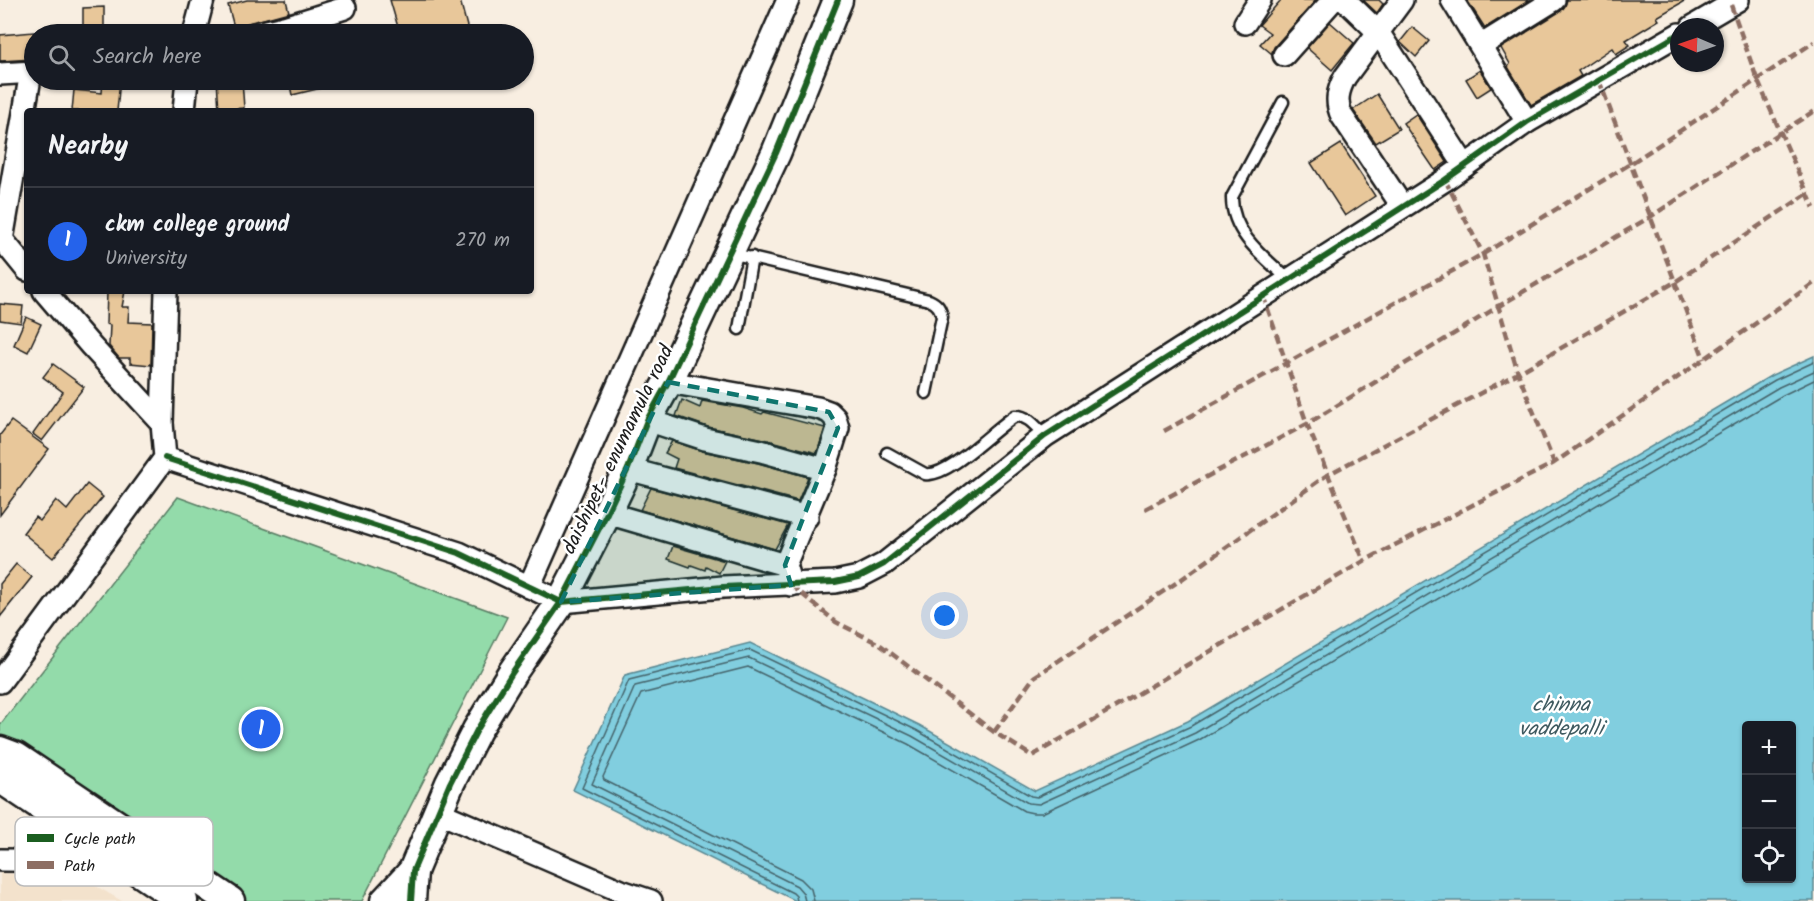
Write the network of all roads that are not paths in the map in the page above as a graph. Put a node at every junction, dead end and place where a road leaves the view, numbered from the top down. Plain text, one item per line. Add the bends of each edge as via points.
1 (203, 0) edge
2 (788, 0) edge
3 (838, 0) edge
4 (1260, 0) edge
5 (1333, 0) edge
6 (1345, 0) edge
7 (1402, 0) edge
8 (1452, 0) edge
9 (1554, 0) edge
10 (1732, 2) edge
11 (345, 8) dead end
12 (1706, 18) edge
13 (1245, 23) dead end
14 (197, 24) edge
15 (294, 24) edge
16 (1378, 32) junction
17 (1670, 39) edge
18 (1482, 45) junction
19 (1284, 56) dead end
20 (24, 73) edge
21 (0, 74) edge
22 (31, 90) edge
23 (186, 90) edge
24 (1283, 102) dead end
25 (28, 108) edge
26 (184, 108) edge
27 (1527, 122) junction
28 (24, 142) edge
29 (21, 165) edge
30 (1465, 166) junction
31 (1402, 206) junction
32 (10, 245) edge
33 (740, 255) junction
34 (24, 266) edge
35 (1285, 276) junction
36 (47, 294) edge
37 (166, 294) edge
38 (739, 329) dead end
39 (668, 382) junction
40 (926, 393) dead end
41 (647, 420) junction
42 (162, 423) junction
43 (1045, 436) junction
44 (887, 453) dead end
45 (165, 458) junction
46 (628, 469) junction
47 (825, 469) junction
48 (607, 513) junction
49 (807, 517) junction
50 (785, 565) junction
51 (791, 585) junction
52 (529, 587) junction
53 (561, 602) junction
54 (0, 682) edge
55 (0, 752) edge
56 (0, 778) edge
57 (438, 812) junction
58 (58, 817) edge
59 (105, 817) edge
60 (0, 860) edge
61 (15, 860) edge
62 (413, 871) junction
63 (160, 886) edge
64 (208, 886) edge
65 (183, 901) edge
66 (230, 901) edge
67 (385, 901) edge
68 (411, 901) edge
69 (651, 901) edge

1 - 14 street
2 - 52 street
3 - 33 street, daishipet- enumamula road
4 - 13 street
5 - 19 street
6 - 16 street
7 - 16 street
8 - 18 street
9 - 18 street
10 - 12 street
11 - 15 street
16 - 30 street
16 - 31 street via 1345,77 1337,101 1342,116
17 - 27 street
18 - 27 street
20 - 21 street
22 - 25 street
23 - 26 street
24 - 35 lane via 1232,198 1232,208 1235,220
27 - 30 street
28 - 29 street
29 - 32 street
30 - 31 street
31 - 35 street
32 - 34 street
33 - 38 lane
33 - 39 street, daishipet- enumamula road
33 - 40 lane via 936,304 942,317
35 - 43 street
36 - 42 street
37 - 42 street
39 - 41 street, daishipet- enumamula road
39 - 47 street via 830,412 838,428
41 - 46 street, daishipet- enumamula road
41 - 47 street
42 - 45 street
43 - 44 lane via 1028,419 1015,416 948,468 931,475
43 - 51 street via 884,564 859,577
45 - 52 street via 459,553
45 - 54 street
46 - 48 street, daishipet- enumamula road
46 - 49 street
47 - 49 street
48 - 50 street
48 - 53 street, daishipet- enumamula road
49 - 50 street
50 - 51 street
51 - 53 street via 704,588
52 - 53 street
53 - 57 street, daishipet- enumamula road via 477,730
55 - 59 street via 16,757
56 - 58 street
57 - 62 street, daishipet- enumamula road
57 - 69 street
60 - 61 street
62 - 67 street, daishipet- enumamula road
62 - 68 street, daishipet- enumamula road
63 - 65 street
64 - 66 street

